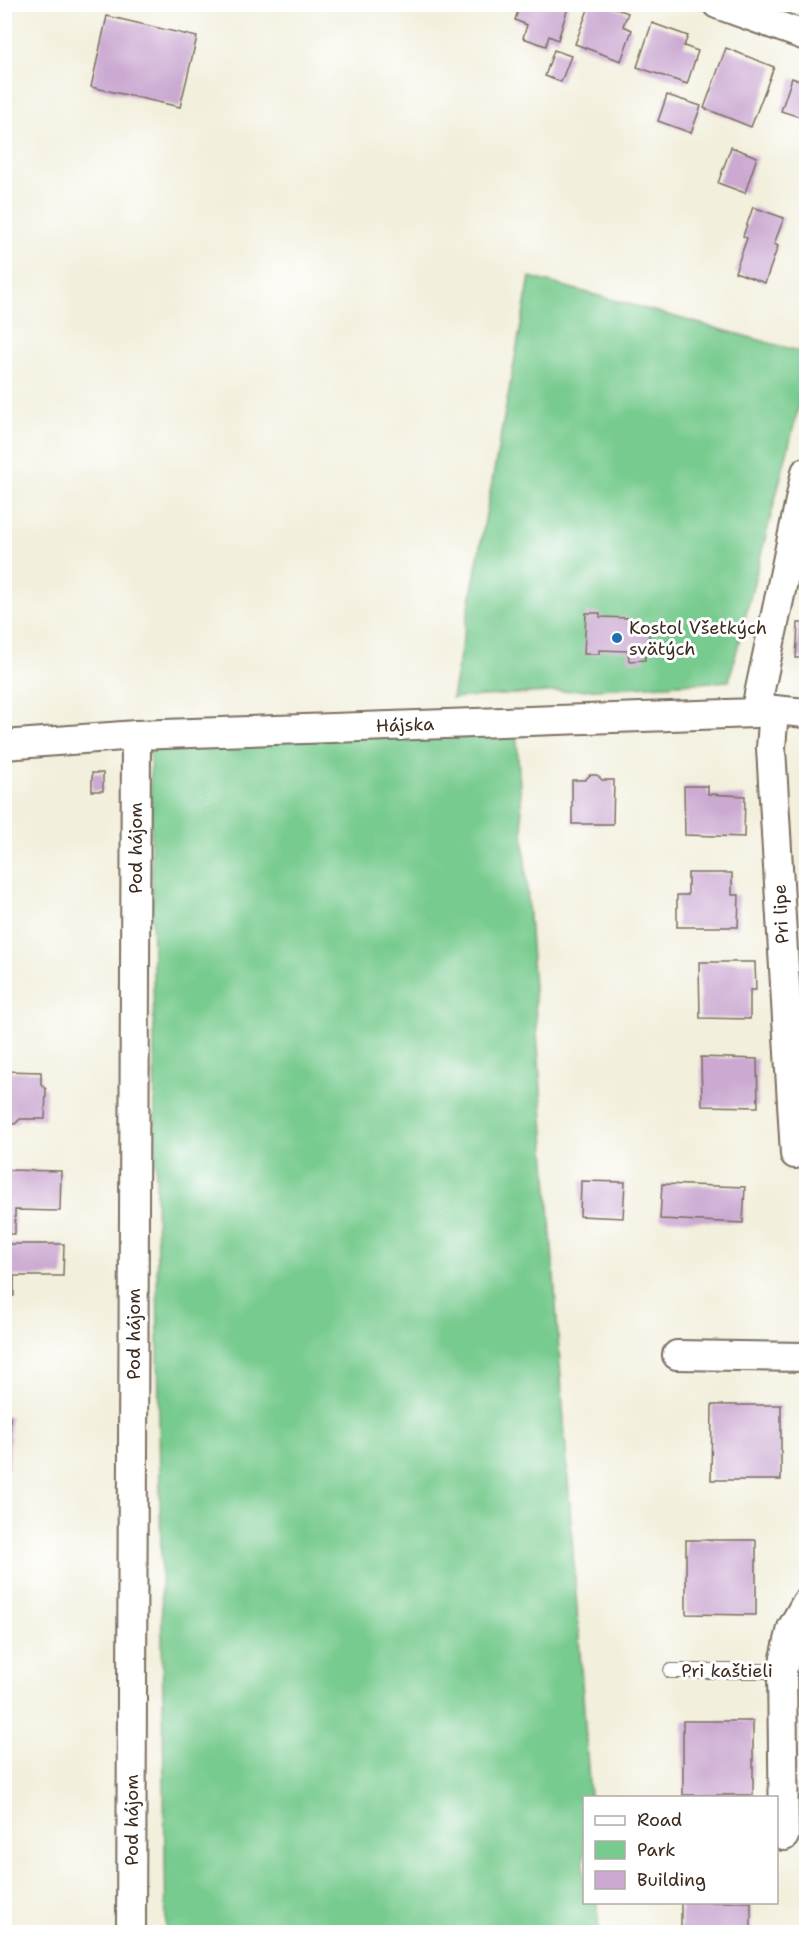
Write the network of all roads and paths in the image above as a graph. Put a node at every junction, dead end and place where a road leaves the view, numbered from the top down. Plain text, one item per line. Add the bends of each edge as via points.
1 (717, 4) edge
2 (807, 36) edge
3 (807, 472) edge
4 (765, 711) junction
5 (807, 713) edge
6 (136, 735) junction
7 (4, 745) edge
8 (795, 1154) dead end
9 (677, 1355) dead end
10 (807, 1357) edge
11 (807, 1603) edge
12 (671, 1671) dead end
13 (782, 1671) junction
14 (780, 1836) edge
15 (131, 1932) edge

1 - 2 street
3 - 4 street, Pri lipe
4 - 5 street, Hájska
4 - 6 street, Hájska
4 - 8 street, Pri lipe via 771,748
6 - 7 street, Hájska
6 - 15 street, Pod hájom
9 - 10 street
11 - 13 street, Pri kaštieli via 792,1628
12 - 13 lane, Pri kaštieli
13 - 14 street, Pri kaštieli

